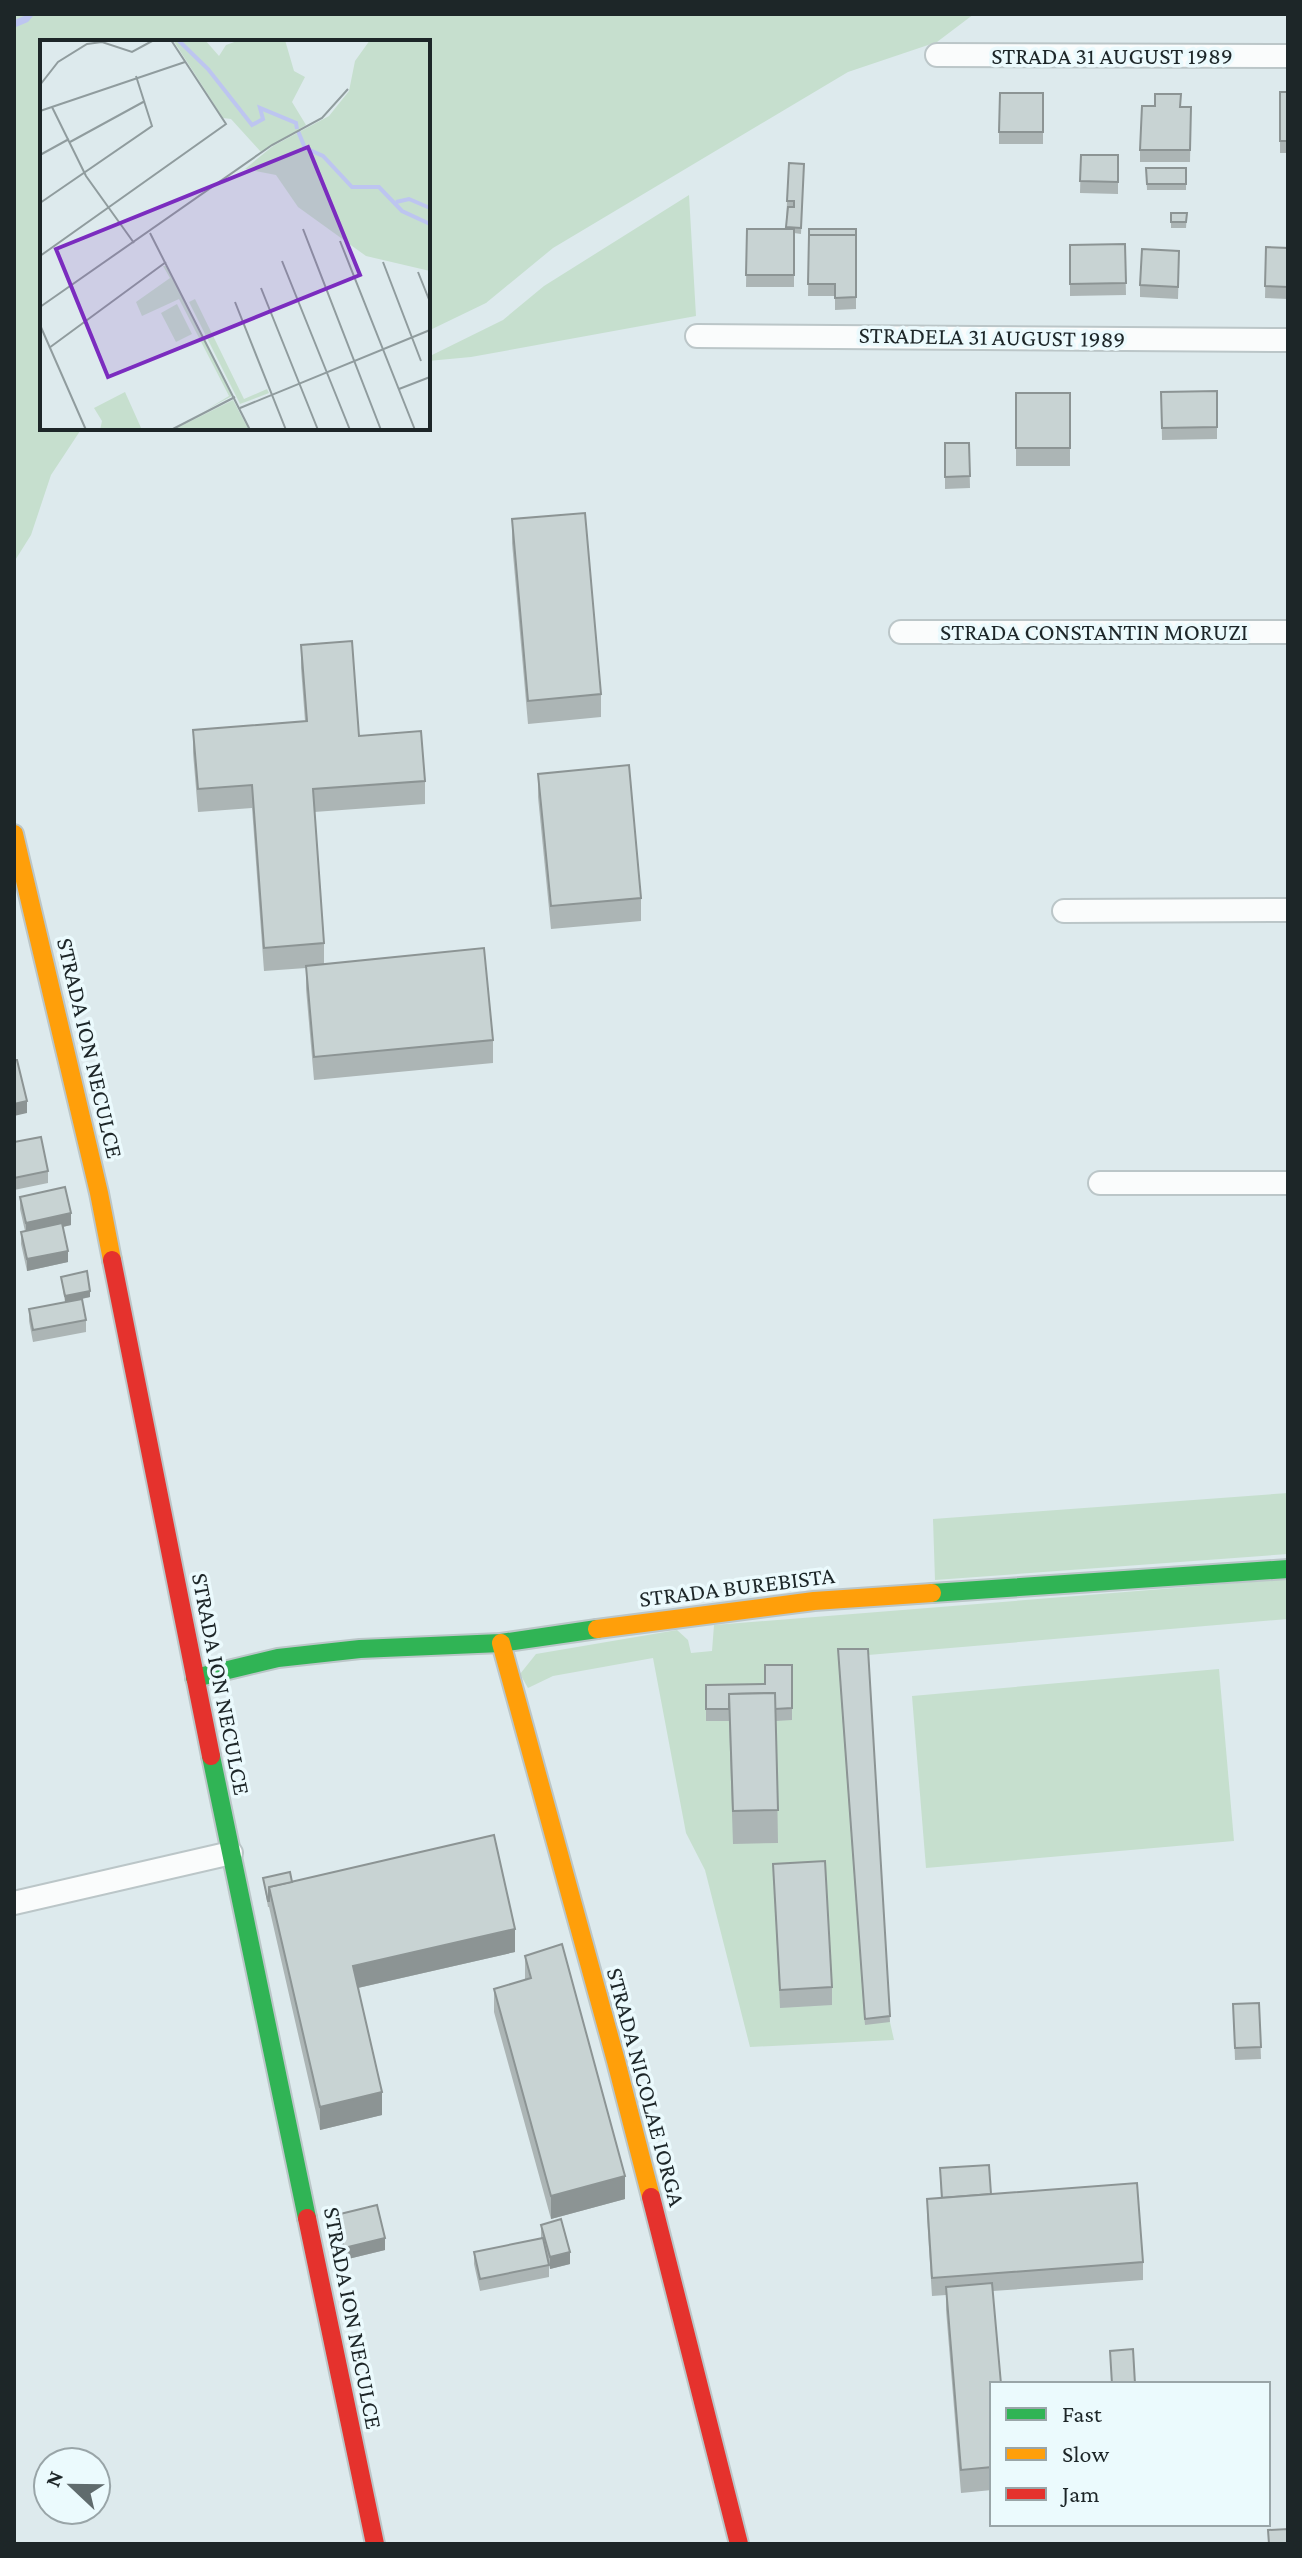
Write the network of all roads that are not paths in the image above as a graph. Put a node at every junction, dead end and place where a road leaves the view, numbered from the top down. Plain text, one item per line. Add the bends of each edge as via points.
1 (937, 55) dead end
2 (1288, 56) edge
3 (697, 336) dead end
4 (1288, 340) edge
5 (901, 632) dead end
6 (1288, 632) edge
7 (14, 834) edge
8 (1288, 910) edge
9 (1064, 911) dead end
10 (1100, 1183) dead end
11 (1288, 1183) edge
12 (1288, 1569) edge
13 (501, 1643) junction
14 (195, 1678) junction
15 (231, 1853) junction
16 (14, 1903) edge
17 (375, 2544) edge
18 (739, 2544) edge

1 - 2 street, STRADA 31 AUGUST 1989
3 - 4 street, STRADELA 31 AUGUST 1989
5 - 6 street, STRADA CONSTANTIN MORUZI
7 - 14 street, STRADA ION NECULCE via 99,1193
8 - 9 street
10 - 11 street
12 - 13 street, STRADA BUREBISTA via 814,1601
13 - 14 street, STRADA BUREBISTA via 278,1658
13 - 18 street, STRADA NICOLAE IORGA via 616,2061
14 - 15 street, STRADA ION NECULCE
15 - 16 street
15 - 17 street, STRADA ION NECULCE

